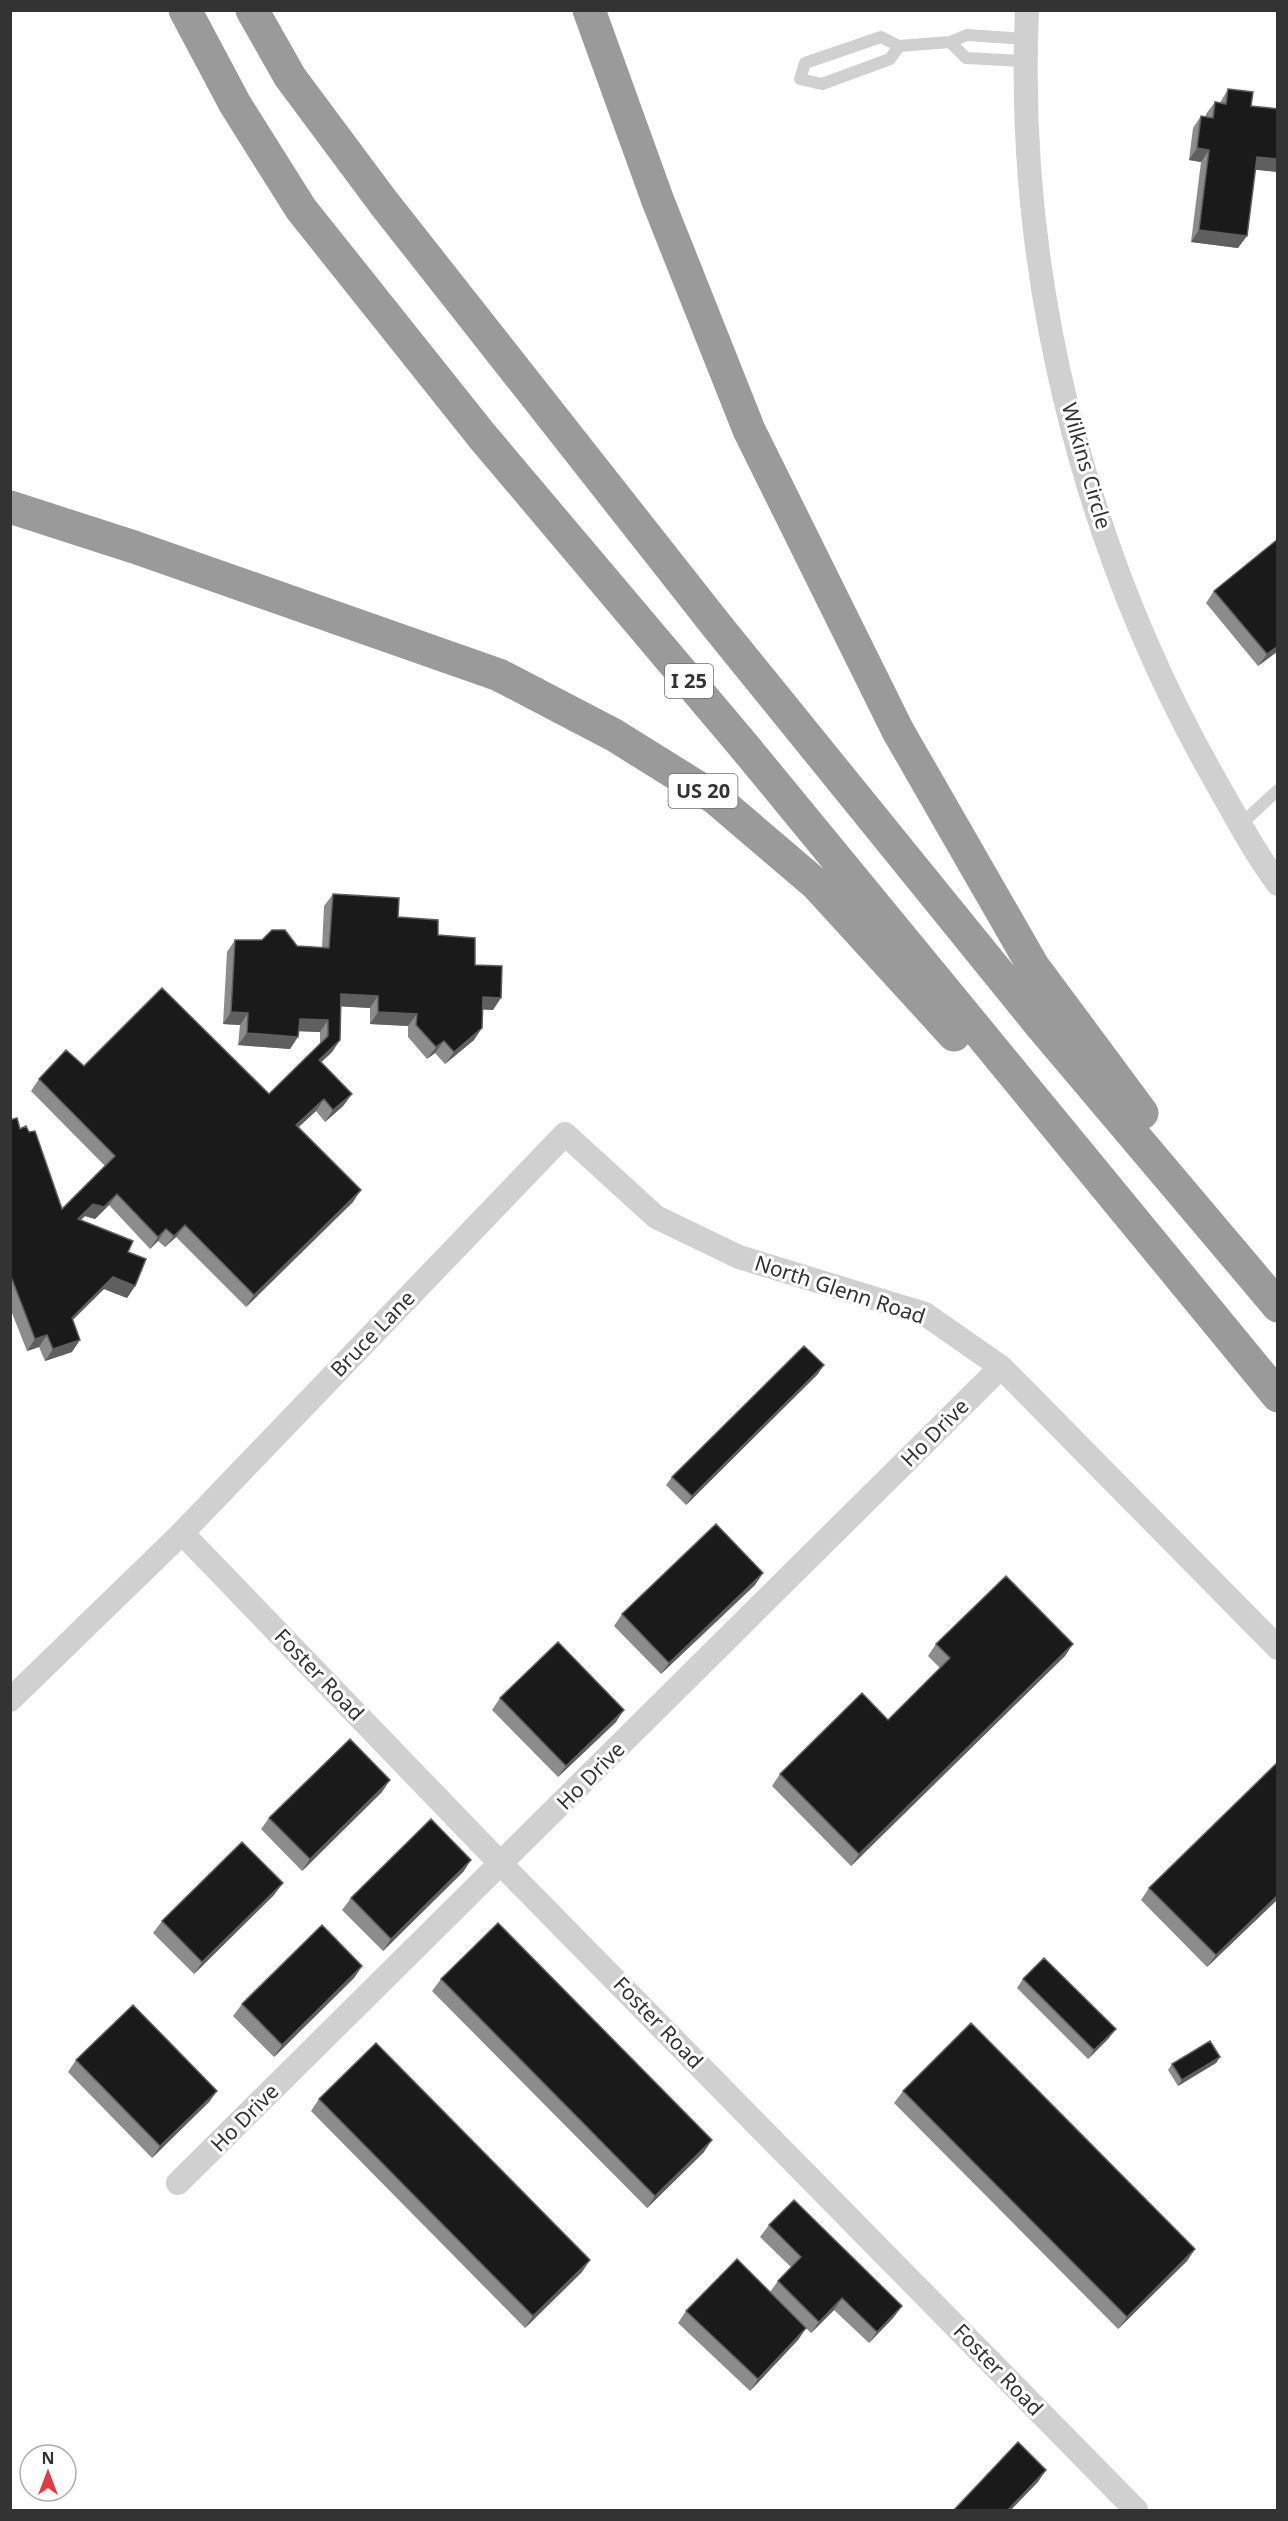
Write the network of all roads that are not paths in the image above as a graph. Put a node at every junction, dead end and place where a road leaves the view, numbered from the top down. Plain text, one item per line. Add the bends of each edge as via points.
1 (185, 10) edge
2 (252, 10) edge
3 (589, 10) edge
4 (1027, 10) edge
5 (950, 42) junction
6 (899, 46) junction
7 (1026, 50) junction
8 (10, 507) edge
9 (1278, 790) edge
10 (1240, 825) junction
11 (1278, 884) edge
12 (565, 1134) joint
13 (1278, 1295) edge
14 (1278, 1306) edge
15 (1223, 1332) junction
16 (1001, 1367) junction
17 (1278, 1396) edge
18 (182, 1533) junction
19 (1278, 1648) edge
20 (10, 1700) edge
21 (502, 1865) junction
22 (178, 2184) dead end
23 (1136, 2511) edge

1 - 15 highway, I 25 via 235,104 301,209 482,435 743,745
2 - 14 highway, I 25 via 290,77 383,202 709,617 1038,1022
3 - 13 highway via 658,201 749,430 898,732 1033,966
4 - 7 street, Wilkins Circle
5 - 6 lane
5 - 7 lane via 967,35
5 - 7 lane via 966,58
6 - 6 lane via 881,37 805,63 800,79 822,84 890,59
7 - 10 street, Wilkins Circle via 1033,203 1046,302 1074,436 1120,576 1149,649 1188,733
8 - 15 highway, US 20 via 499,675 614,735 715,798 817,885
9 - 10 lane
10 - 11 street, Wilkins Circle
12 - 16 street, North Glenn Road via 656,1217 739,1257 925,1314
12 - 18 street, Bruce Lane
15 - 17 highway, I 25
16 - 19 street, North Glenn Road
16 - 21 street, Ho Drive
18 - 20 street, Bruce Lane
18 - 21 street, Foster Road
21 - 22 street, Ho Drive
21 - 23 street, Foster Road

